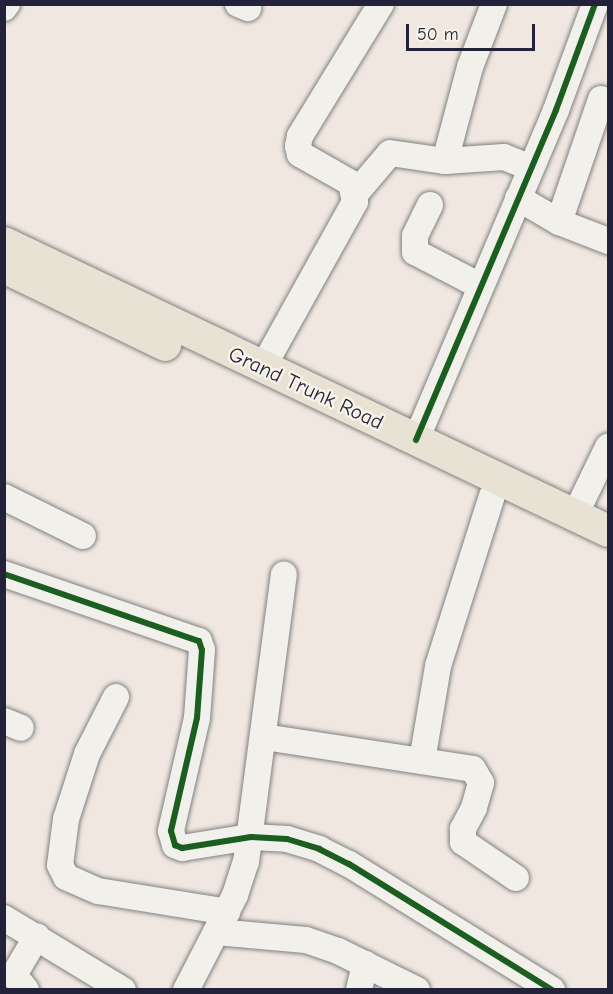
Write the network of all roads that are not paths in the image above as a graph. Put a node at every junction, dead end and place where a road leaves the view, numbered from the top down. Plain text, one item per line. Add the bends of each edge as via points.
1 (381, 4) edge
2 (494, 4) edge
3 (595, 4) edge
4 (565, 85) junction
5 (605, 100) edge
6 (445, 161) junction
7 (531, 168) junction
8 (356, 193) junction
9 (518, 198) junction
10 (430, 205) dead end
11 (559, 222) junction
12 (608, 237) edge
13 (4, 243) edge
14 (4, 267) edge
15 (480, 286) junction
16 (262, 367) junction
17 (416, 440) junction
18 (609, 447) edge
19 (492, 496) junction
20 (4, 497) edge
21 (575, 515) junction
22 (609, 531) edge
23 (83, 536) dead end
24 (609, 552) edge
25 (4, 574) edge
26 (284, 574) dead end
27 (116, 697) dead end
28 (264, 737) junction
29 (422, 761) junction
30 (251, 837) junction
31 (516, 878) dead end
32 (4, 918) edge
33 (222, 922) junction
34 (37, 936) junction
35 (365, 964) junction
36 (26, 990) edge
37 (123, 990) edge
38 (186, 990) edge
39 (359, 990) edge
40 (417, 990) edge
41 (552, 990) edge

1 - 8 street via 300,136 298,146 300,154 336,172 351,183
2 - 6 street via 470,67
3 - 4 street
4 - 5 street
4 - 7 street
5 - 11 street
6 - 7 street via 504,157
6 - 8 street via 390,153
7 - 9 street
8 - 16 street via 328,254
9 - 11 street
9 - 15 street
10 - 15 street via 415,237 415,252
11 - 12 street
13 - 16 main road, Grand Trunk Road
14 - 19 main road, Grand Trunk Road
15 - 17 street
16 - 17 main road, Grand Trunk Road
17 - 21 main road, Grand Trunk Road
18 - 21 street
19 - 24 main road, Grand Trunk Road
19 - 29 street via 438,666
20 - 23 street
21 - 22 main road, Grand Trunk Road
25 - 30 street via 199,641 202,650 197,718 171,839 182,848
26 - 28 street
27 - 33 street via 87,754 66,819 60,865 66,878 99,891
28 - 29 street
28 - 30 street
29 - 31 street via 463,766 479,775 479,793 461,836 463,842
30 - 33 street via 235,896
30 - 41 street via 287,839 349,864
32 - 34 street
33 - 35 street via 306,940
33 - 38 street
34 - 36 street via 14,975
34 - 37 street
35 - 39 street
35 - 40 street

